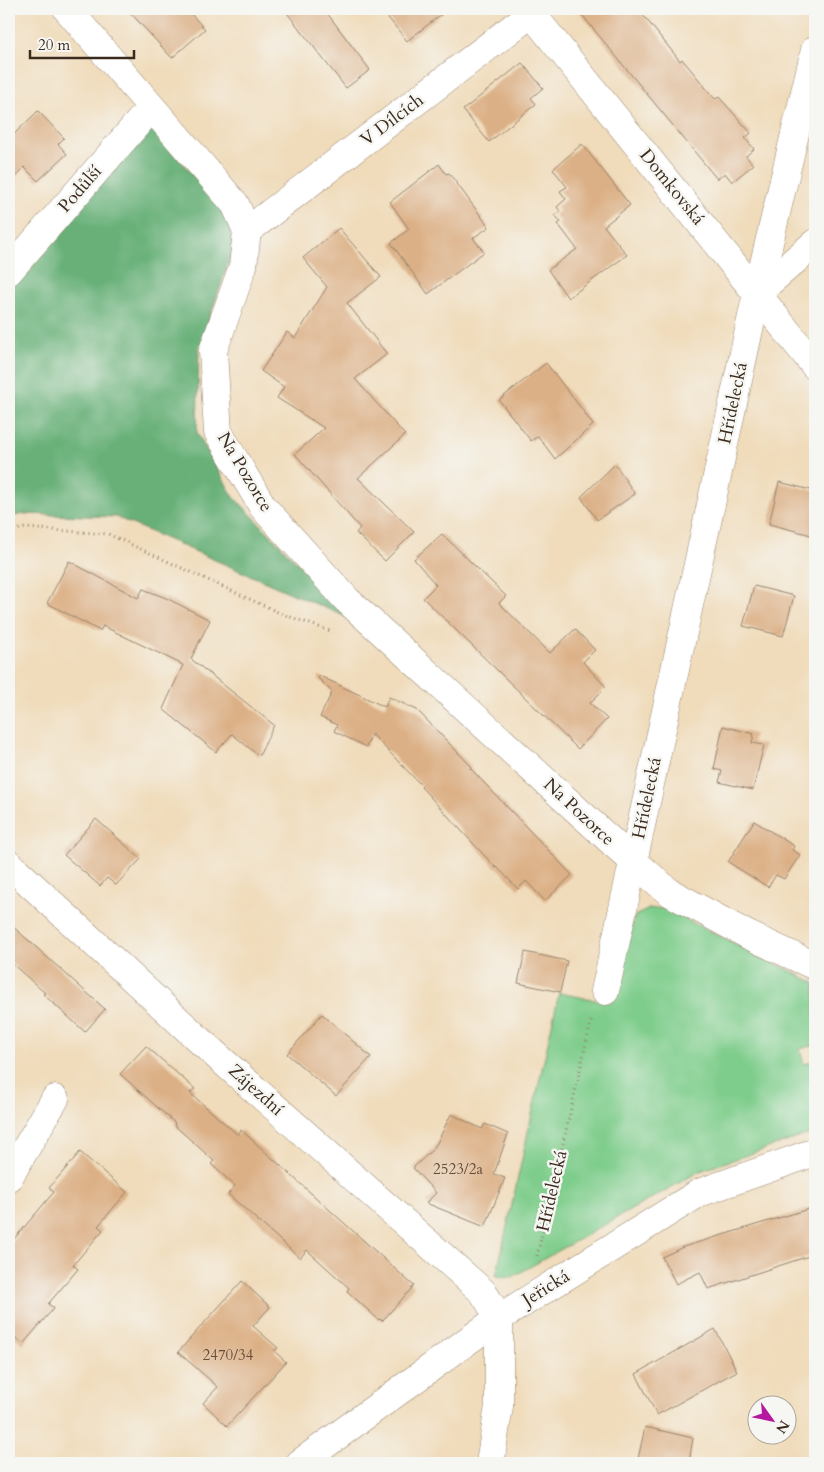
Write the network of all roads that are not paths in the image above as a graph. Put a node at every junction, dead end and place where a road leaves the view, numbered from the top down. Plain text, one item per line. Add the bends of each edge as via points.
1 (67, 9) edge
2 (532, 10) edge
3 (815, 50) edge
4 (152, 108) junction
5 (247, 230) junction
6 (815, 243) edge
7 (9, 272) edge
8 (757, 293) junction
9 (815, 366) edge
10 (634, 862) junction
11 (9, 864) edge
12 (815, 966) edge
13 (605, 991) road end
14 (55, 1099) dead end
15 (815, 1152) edge
16 (9, 1177) edge
17 (499, 1318) junction
18 (300, 1463) edge
19 (490, 1463) edge

1 - 4 street
2 - 5 street, V Dílcích
2 - 8 street, Domkovská
3 - 8 street
4 - 5 street via 235,204
4 - 7 street, Podůlší
5 - 10 street, Na Pozorce via 243,266 213,351 218,432 263,508 347,600
6 - 8 street
8 - 9 street, Domkovská
8 - 10 street, Hřídelecká
10 - 12 street, Na Pozorce via 669,892 748,935
10 - 13 street, Hřídelecká
11 - 17 street, Zájezdní via 208,1048 483,1292
14 - 16 street
15 - 17 street, Jeřická via 699,1193
17 - 18 street, Jeřická
17 - 19 street via 499,1406

